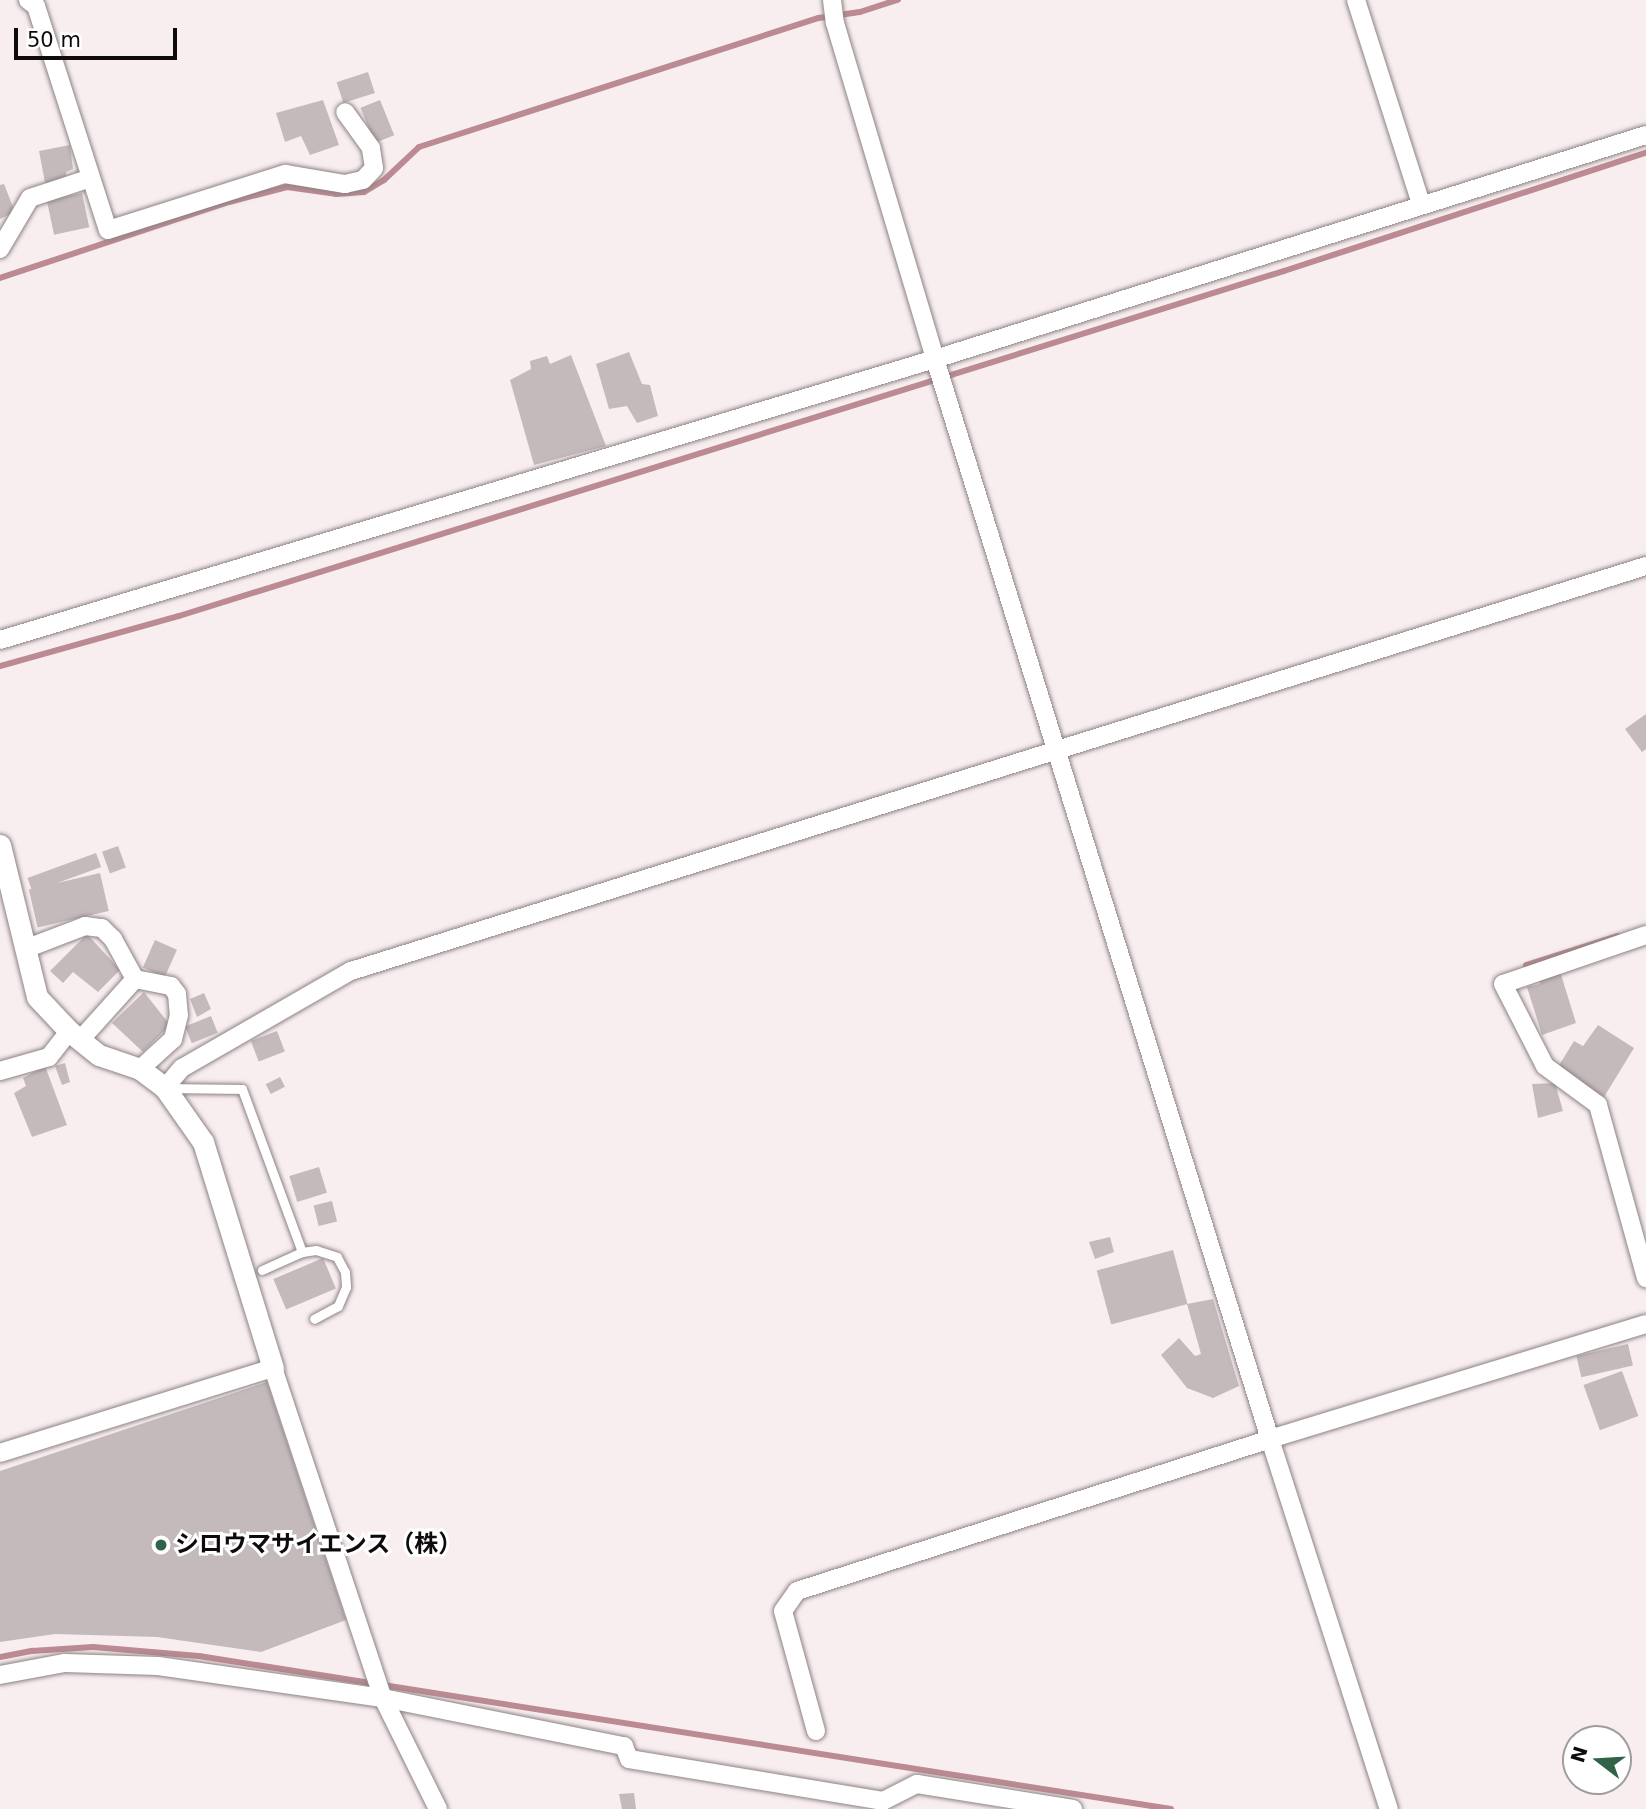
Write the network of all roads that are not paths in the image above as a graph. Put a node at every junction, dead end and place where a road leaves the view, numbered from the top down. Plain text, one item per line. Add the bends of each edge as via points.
1 (28, 0) edge
2 (832, 0) edge
3 (1356, 0) edge
4 (345, 113) dead end
5 (1646, 135) edge
6 (91, 178) junction
7 (1421, 204) junction
8 (0, 249) edge
9 (935, 359) junction
10 (1646, 566) edge
11 (0, 640) edge
12 (1058, 749) junction
13 (0, 845) edge
14 (1646, 935) edge
15 (25, 949) junction
16 (135, 979) junction
17 (74, 1036) junction
18 (140, 1069) junction
19 (0, 1072) edge
20 (165, 1088) junction
21 (302, 1252) junction
22 (262, 1270) dead end
23 (1646, 1278) edge
24 (314, 1319) dead end
25 (1646, 1324) edge
26 (273, 1368) junction
27 (1270, 1439) junction
28 (0, 1453) edge
29 (0, 1675) edge
30 (383, 1698) junction
31 (816, 1731) dead end
32 (878, 1805) edge
33 (438, 1809) edge
34 (1073, 1809) edge
35 (1389, 1809) edge

1 - 6 street via 36,6
2 - 9 street
3 - 7 street
4 - 6 street via 371,148 374,168 363,180 345,184 285,174 108,230
5 - 7 street
6 - 8 street via 30,198
7 - 9 street
9 - 11 street
9 - 12 street
10 - 12 street
12 - 20 street via 351,971 181,1068
12 - 27 street
13 - 15 street
14 - 23 street via 1503,984 1545,1066 1598,1105
15 - 16 street via 85,926 102,928
15 - 17 street via 37,997
16 - 17 street
16 - 18 street via 171,986 177,994 179,1015 173,1039
17 - 18 street via 99,1055
17 - 19 street via 49,1056
18 - 20 street
20 - 21 lane via 242,1089
20 - 26 street via 203,1143
21 - 22 lane
21 - 24 lane via 316,1250 337,1257 345,1272 346,1287 338,1306
25 - 27 street
26 - 28 street
26 - 30 street
27 - 31 street via 797,1591 783,1611
27 - 35 street
29 - 30 street via 65,1663 101,1662
30 - 32 street via 624,1746 629,1759
30 - 33 street
32 - 34 street via 917,1784

